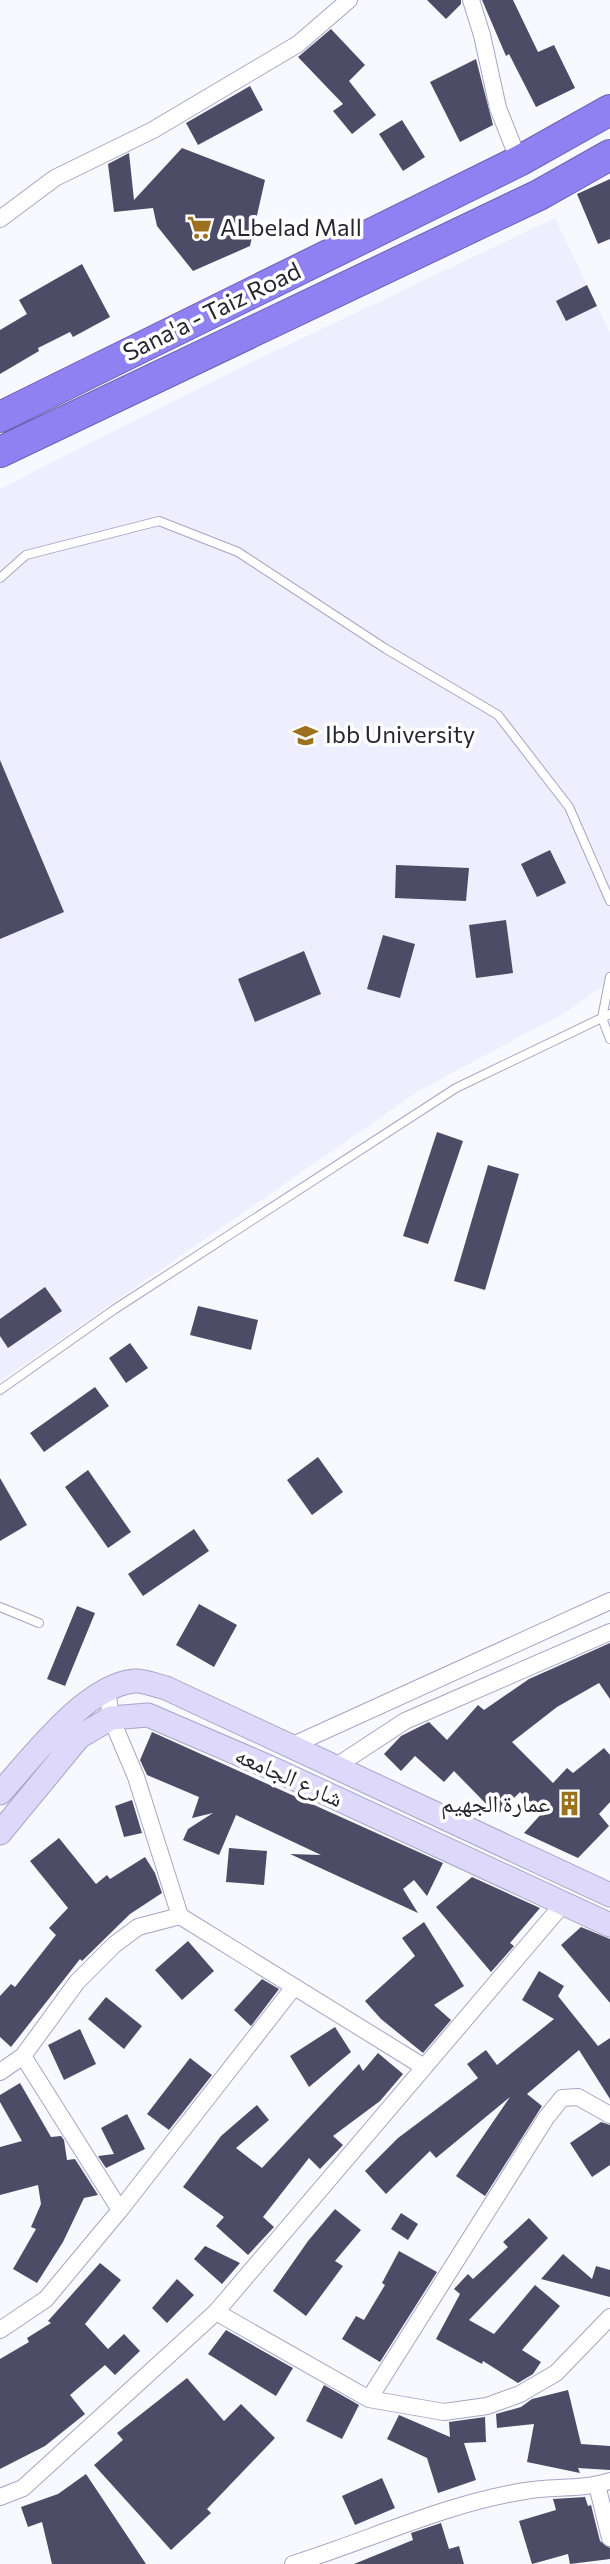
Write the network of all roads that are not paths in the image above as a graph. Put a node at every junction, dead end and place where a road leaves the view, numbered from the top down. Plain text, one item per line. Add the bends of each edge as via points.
1 (349, 0) edge
2 (471, 0) edge
3 (610, 110) edge
4 (610, 155) edge
5 (519, 161) junction
6 (0, 219) edge
7 (0, 417) edge
8 (0, 452) edge
9 (0, 578) edge
10 (610, 901) edge
11 (610, 977) edge
12 (606, 1016) edge
13 (610, 1039) edge
14 (0, 1390) edge
15 (610, 1601) edge
16 (0, 1606) edge
17 (39, 1623) dead end
18 (610, 1632) edge
19 (107, 1689) junction
20 (111, 1718) junction
21 (291, 1746) junction
22 (335, 1767) junction
23 (0, 1793) edge
24 (0, 1833) edge
25 (610, 1895) edge
26 (563, 1904) junction
27 (180, 1916) junction
28 (610, 1925) edge
29 (294, 1987) junction
30 (23, 2056) junction
31 (424, 2067) junction
32 (0, 2072) edge
33 (610, 2115) edge
34 (120, 2210) junction
35 (216, 2312) junction
36 (610, 2317) edge
37 (0, 2330) edge
38 (369, 2399) junction
39 (604, 2483) edge
40 (0, 2497) edge
41 (610, 2538) edge
42 (319, 2560) edge
43 (293, 2564) edge

1 - 6 street via 298,44 153,130 55,178
2 - 5 street via 498,108
3 - 5 highway, Sana'a - Taiz Road
4 - 8 highway, Sana'a - Taiz Road via 540,195
5 - 7 highway, Sana'a - Taiz Road
9 - 10 lane via 26,555 159,521 238,552 386,649 498,715 569,807
11 - 12 lane
12 - 13 lane
12 - 14 lane via 456,1088 115,1309
15 - 21 street
16 - 17 lane
18 - 22 street via 405,1721
19 - 20 street
19 - 21 street, شارع الجامعه via 136,1680 166,1688
19 - 23 street, شارع الجامعه via 72,1716
20 - 24 street, شارع الجامعه via 79,1737
20 - 26 street, شارع الجامعه via 148,1715
20 - 27 street via 136,1777
21 - 22 street, شارع الجامعه
22 - 25 street, شارع الجامعه
26 - 28 street, شارع الجامعه
26 - 31 street
27 - 29 street
27 - 30 street via 138,1927 114,1945 77,1982
29 - 31 street
29 - 34 street
30 - 32 street
30 - 34 street
31 - 35 street
33 - 38 street via 578,2097 562,2098
34 - 37 street via 46,2299
35 - 38 street
35 - 40 street via 23,2488
36 - 38 street via 556,2374 487,2406 444,2412
39 - 41 street
39 - 42 street via 525,2491 418,2519
42 - 43 street

